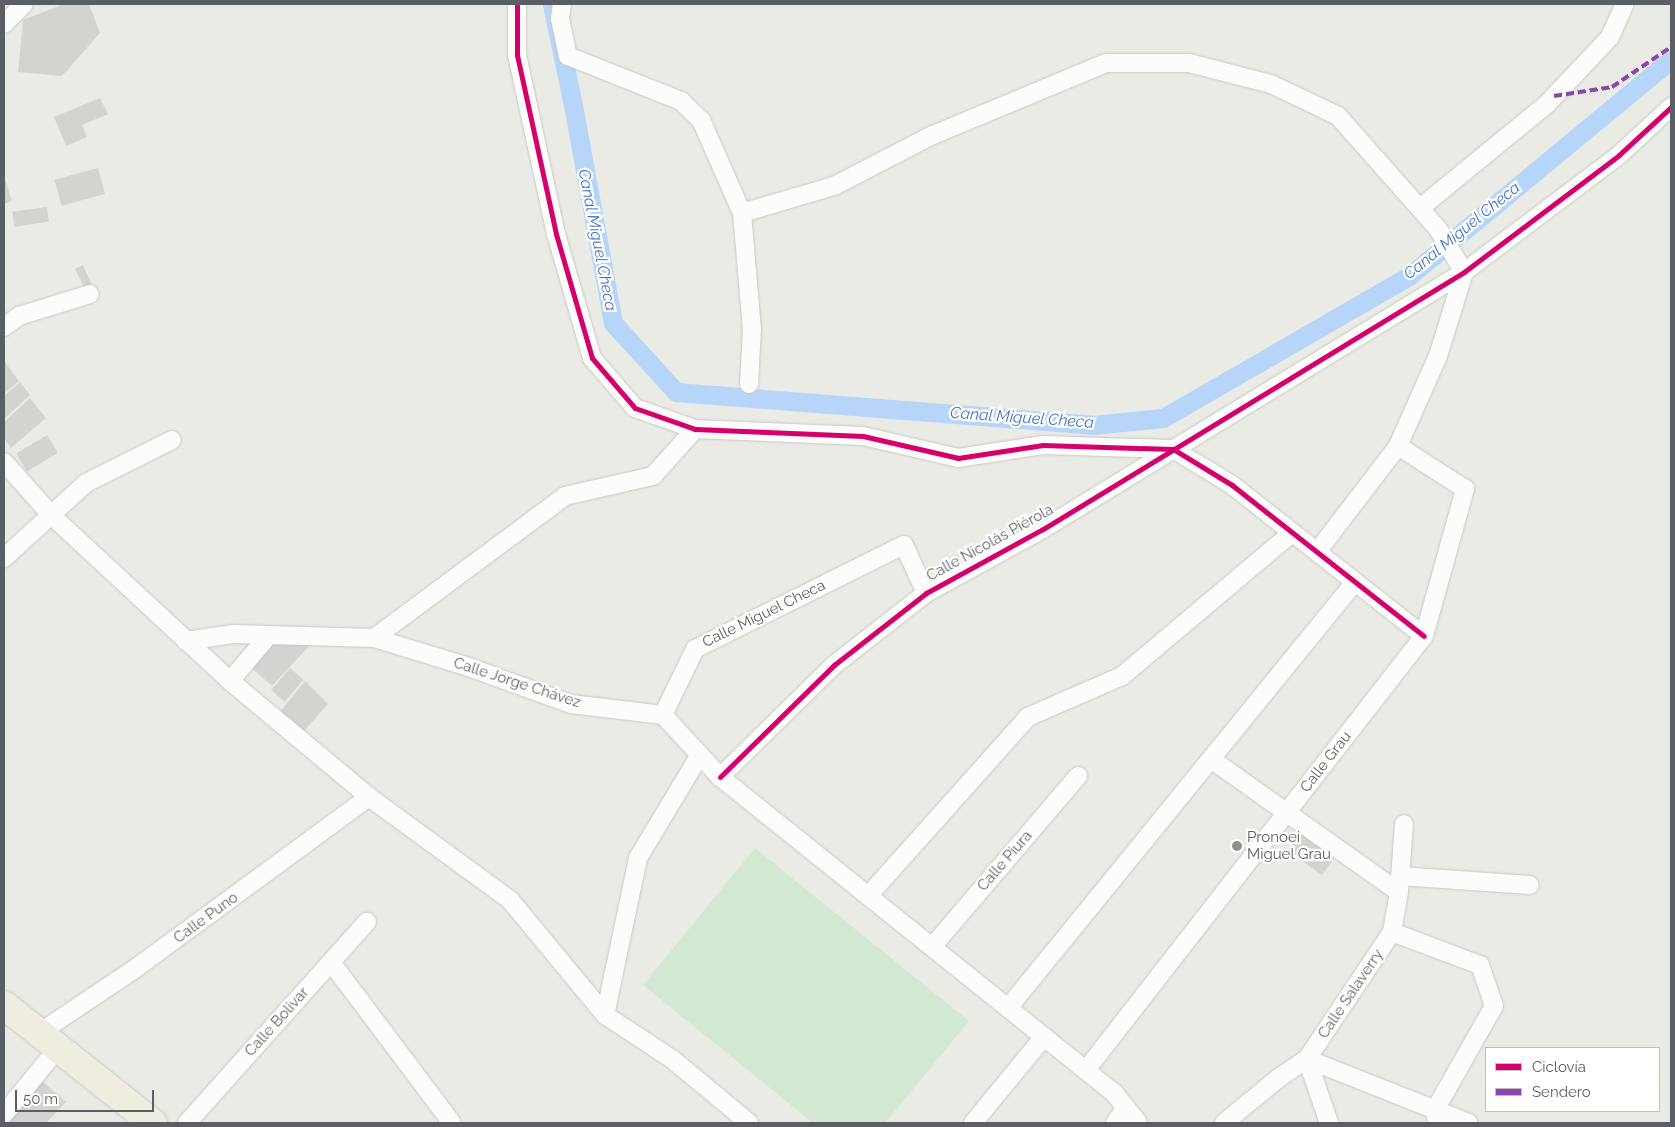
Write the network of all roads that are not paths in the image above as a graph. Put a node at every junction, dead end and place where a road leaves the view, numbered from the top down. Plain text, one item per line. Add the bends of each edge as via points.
1 (24, 4) edge
2 (517, 4) edge
3 (562, 4) edge
4 (1624, 4) edge
5 (4, 24) edge
6 (1671, 107) edge
7 (1420, 208) junction
8 (742, 214) junction
9 (1464, 272) junction
10 (90, 294) dead end
11 (4, 327) edge
12 (749, 384) dead end
13 (695, 429) junction
14 (172, 440) dead end
15 (1398, 446) junction
16 (1173, 449) junction
17 (4, 462) edge
18 (51, 514) junction
19 (1292, 533) junction
20 (1317, 552) junction
21 (4, 558) edge
22 (1355, 582) junction
23 (926, 593) junction
24 (233, 634) junction
25 (269, 635) junction
26 (1424, 636) junction
27 (374, 638) junction
28 (186, 641) junction
29 (225, 676) junction
30 (663, 715) junction
31 (700, 755) junction
32 (1211, 759) junction
33 (1078, 776) dead end
34 (720, 777) junction
35 (369, 797) junction
36 (1287, 812) junction
37 (1404, 824) dead end
38 (1399, 884) junction
39 (1530, 885) dead end
40 (868, 896) junction
41 (368, 922) dead end
42 (1392, 932) junction
43 (932, 947) junction
44 (331, 962) junction
45 (4, 1005) edge
46 (1008, 1008) junction
47 (605, 1015) junction
48 (1044, 1037) junction
49 (49, 1041) junction
50 (1308, 1059) junction
51 (1086, 1070) junction
52 (1126, 1108) junction
53 (4, 1114) edge
54 (1436, 1116) edge
55 (153, 1123) edge
56 (187, 1123) edge
57 (452, 1123) edge
58 (749, 1123) edge
59 (973, 1123) edge
60 (1115, 1123) edge
61 (1138, 1123) edge
62 (1224, 1123) edge
63 (1328, 1123) edge
64 (1469, 1123) edge

1 - 5 street
2 - 13 street via 517,55 556,234 592,358 635,408
3 - 8 street via 560,20 568,56 681,101 701,120
4 - 7 street via 1610,37 1546,105
6 - 9 street, Calle Nicolás Piérola via 1619,155
7 - 8 street via 1338,116 1271,84 1189,63 1106,63 933,136 834,186
7 - 9 street via 1438,229
8 - 12 street via 752,329
9 - 15 street via 1438,356
9 - 16 street, Calle Nicolás Piérola
10 - 11 street via 18,316
13 - 16 street via 863,436 958,458 1043,445
13 - 27 street via 653,476 565,496
14 - 18 street via 86,483
15 - 20 street
15 - 26 street, Calle Grau via 1465,489
16 - 19 street via 1232,485
16 - 23 street, Calle Nicolás Piérola via 1043,529
17 - 18 street
18 - 21 street
18 - 28 street
19 - 20 street
19 - 40 street via 1122,676 1028,717
20 - 22 street
22 - 26 street
22 - 32 street
23 - 30 street, Calle Miguel Checa via 904,545 695,648
23 - 34 street, Calle Nicolás Piérola via 834,665
24 - 25 street, Calle Jorge Chávez
24 - 28 street, Calle Jorge Chávez
24 - 29 street via 224,637 216,652
25 - 27 street, Calle Jorge Chávez
25 - 29 street
26 - 36 street, Calle Grau
27 - 30 street, Calle Jorge Chávez via 571,704
28 - 29 street
29 - 35 street
30 - 31 street
31 - 34 street
31 - 47 street via 638,858
32 - 36 street
32 - 46 street
33 - 43 street, Calle Piura
34 - 40 street
35 - 47 street via 510,900
35 - 49 street, Calle Puno via 159,952
36 - 38 street
36 - 51 street, Calle Grau
37 - 38 street, Calle Salaverry
38 - 39 street
38 - 42 street, Calle Salaverry
40 - 43 street
41 - 44 street, Calle Bolivar
42 - 50 street, Calle Salaverry
42 - 54 street via 1480,965 1494,1006
43 - 46 street
44 - 56 street, Calle Bolivar
44 - 57 street
45 - 49 highway
46 - 48 street
47 - 58 street via 672,1060
48 - 51 street
48 - 59 street
49 - 53 street, Calle Puno
49 - 55 highway
50 - 54 street
50 - 62 street, Calle Salaverry via 1280,1077
50 - 63 street
51 - 52 street via 1114,1092
52 - 60 street
52 - 61 street
54 - 64 street

